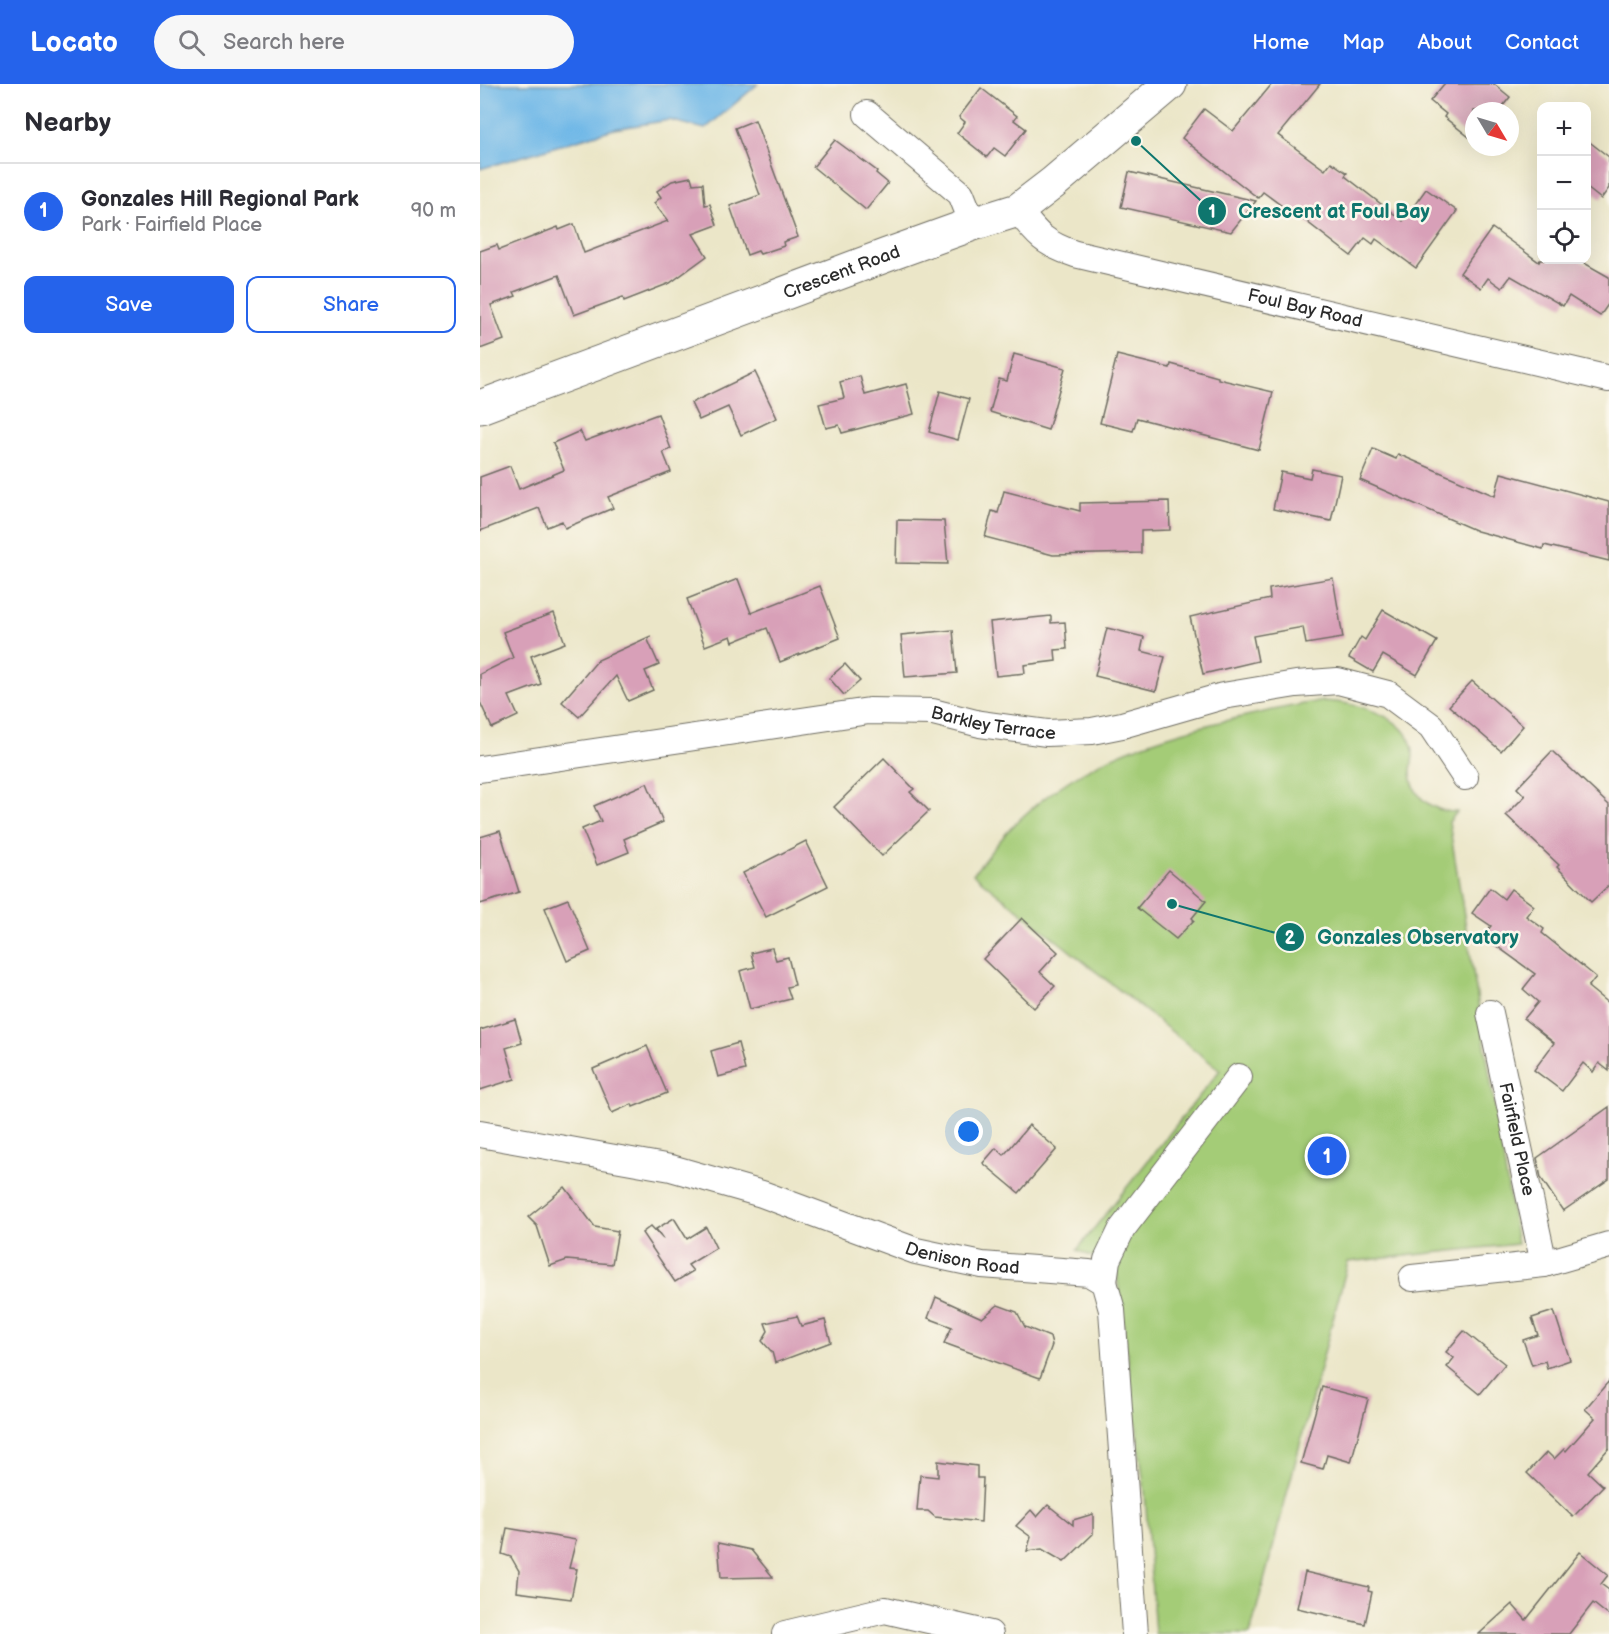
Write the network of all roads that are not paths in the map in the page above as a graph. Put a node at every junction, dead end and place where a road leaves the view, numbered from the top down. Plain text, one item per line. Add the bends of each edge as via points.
1 (1170, 84) edge
2 (867, 114) dead end
3 (1018, 210) junction
4 (973, 224) junction
5 (1609, 379) edge
6 (480, 408) edge
7 (480, 770) edge
8 (1465, 777) dead end
9 (1490, 1013) dead end
10 (1239, 1077) dead end
11 (480, 1134) edge
12 (1609, 1245) edge
13 (1544, 1264) junction
14 (1412, 1278) dead end
15 (1104, 1282) junction
16 (785, 1634) edge
17 (990, 1634) edge
18 (1135, 1634) edge

1 - 3 main road, Crescent Road
2 - 4 street via 961,194
3 - 4 main road, Crescent Road
3 - 5 street, Foul Bay Road via 1037,235 1075,254
4 - 6 main road, Crescent Road
7 - 8 street, Barkley Terrace via 869,711 933,712 980,724 1047,733 1092,731 1223,696 1338,681 1389,694 1431,726
9 - 13 street, Fairfield Place
10 - 15 street via 1122,1229 1107,1260
11 - 15 street, Denison Road via 671,1168 762,1194 916,1251 982,1265 1089,1272
12 - 13 street
13 - 14 street
15 - 18 street via 1112,1310
16 - 17 street via 885,1610

